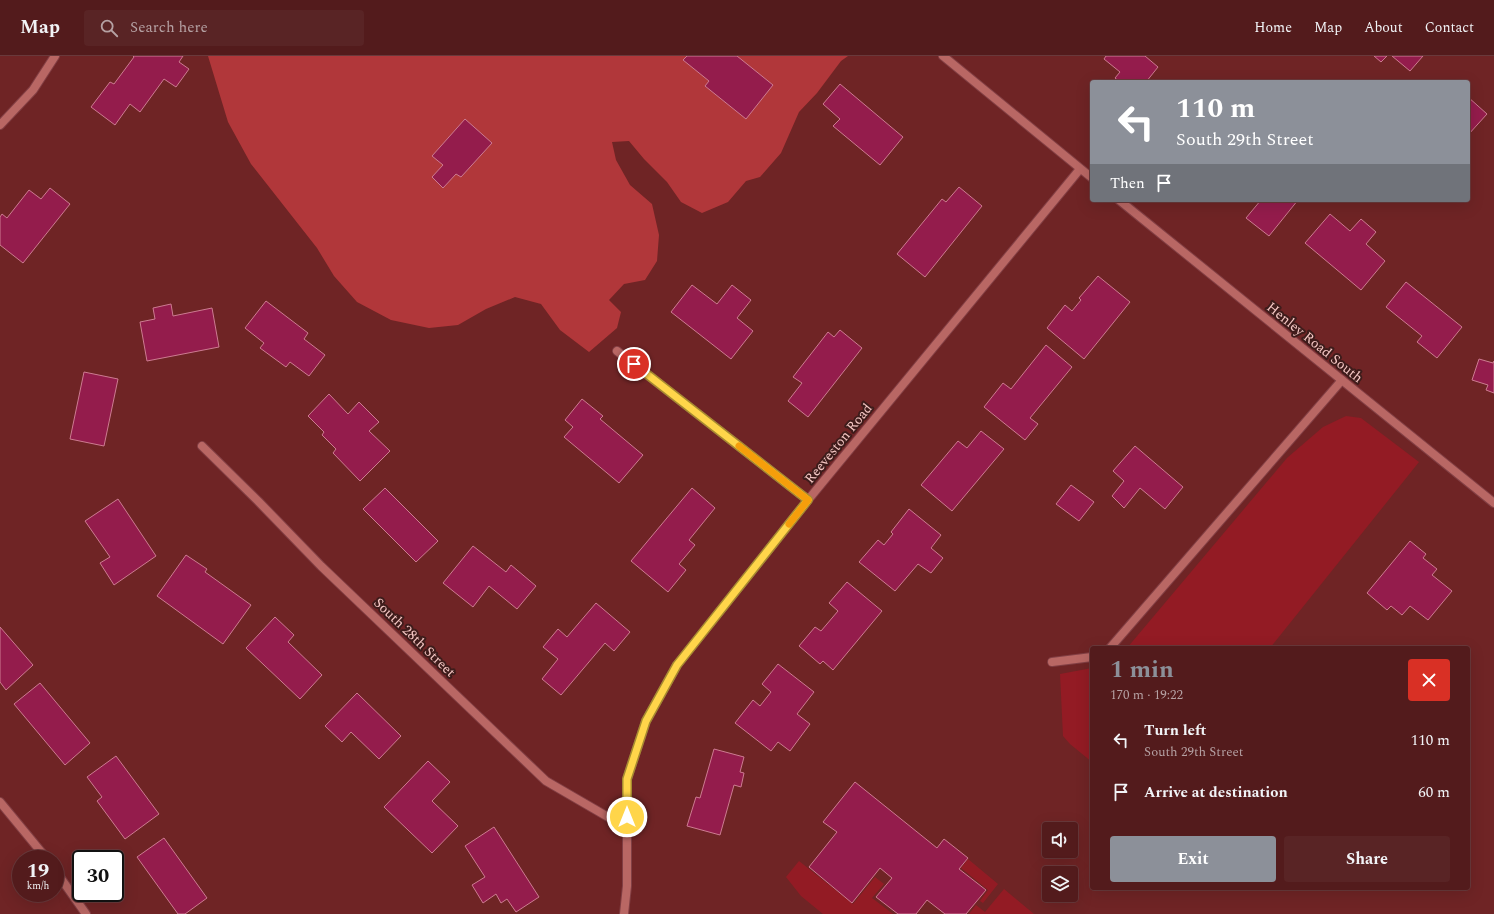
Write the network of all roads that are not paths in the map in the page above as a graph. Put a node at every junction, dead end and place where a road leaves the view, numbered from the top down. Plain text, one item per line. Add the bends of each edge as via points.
1 (55, 56) edge
2 (943, 56) edge
3 (0, 125) edge
4 (1080, 169) junction
5 (1090, 176) edge
6 (1121, 202) edge
7 (617, 351) dead end
8 (1342, 380) junction
9 (202, 446) dead end
10 (808, 500) junction
11 (1494, 503) edge
12 (1112, 646) edge
13 (1090, 657) edge
14 (1052, 662) dead end
15 (0, 802) edge
16 (627, 828) junction
17 (40, 850) edge
18 (64, 883) edge
19 (86, 914) edge
20 (624, 914) edge

1 - 3 street via 34,90
2 - 4 street
4 - 5 street
4 - 10 street, Reeveston Road
6 - 8 street, Henley Road South
7 - 10 street
8 - 11 street, Henley Road South
8 - 12 street
9 - 16 street, South 28th Street via 321,566 546,781
10 - 16 street, Reeveston Road via 677,665 646,721 627,779
13 - 14 street
15 - 17 street
16 - 20 street, Reeveston Road via 628,886
18 - 19 street

